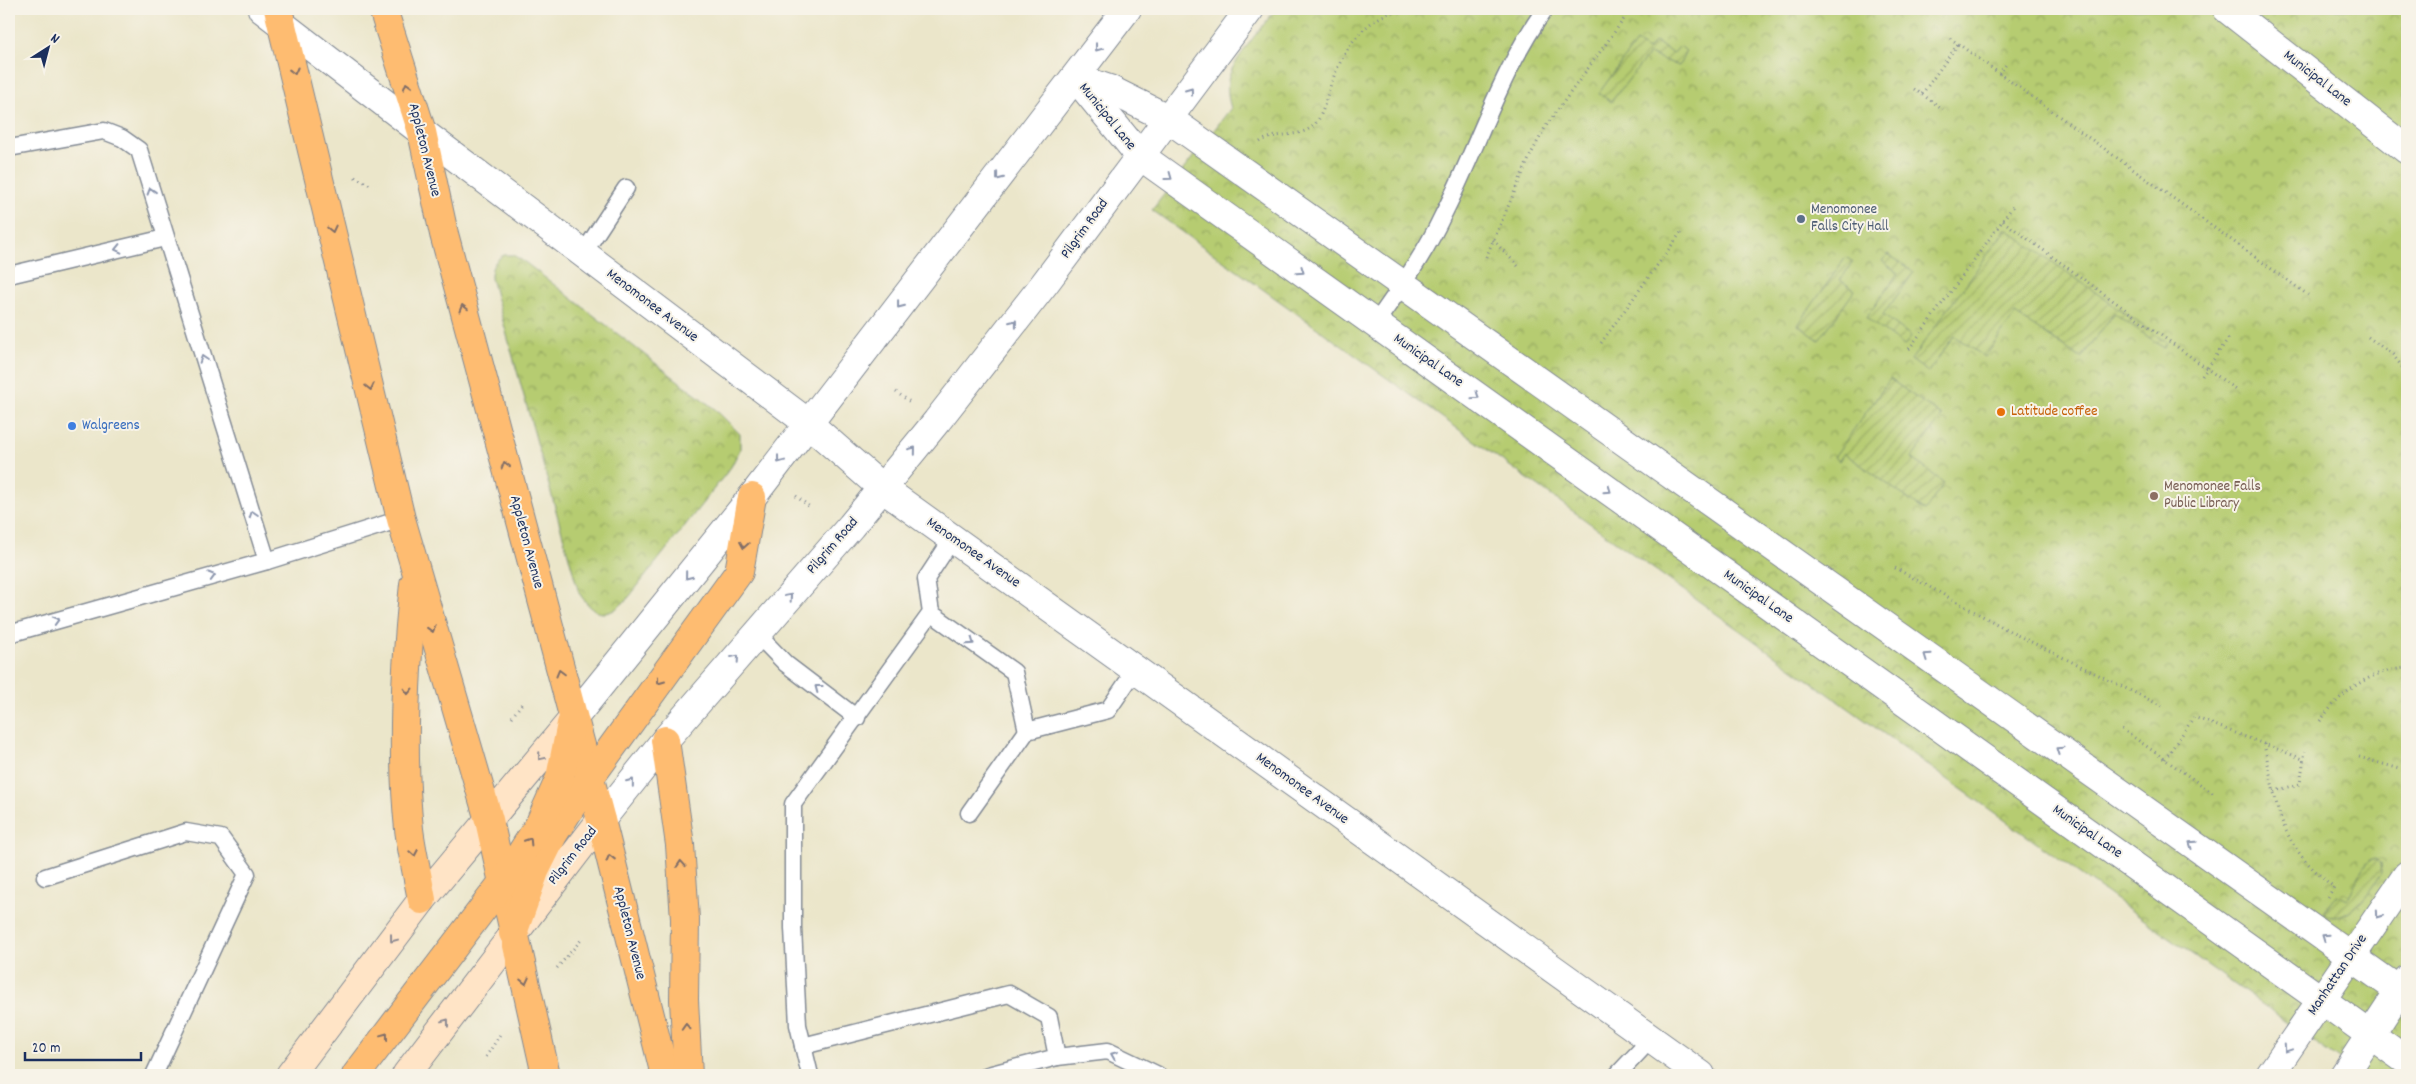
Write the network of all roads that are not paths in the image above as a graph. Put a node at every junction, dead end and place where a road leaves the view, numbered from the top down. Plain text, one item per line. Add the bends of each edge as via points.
1 (384, 9) edge
2 (1128, 9) edge
3 (1250, 9) edge
4 (1545, 9) edge
5 (2227, 9) edge
6 (274, 14) edge
7 (1076, 78) junction
8 (1168, 119) junction
9 (422, 132) junction
10 (9, 148) edge
11 (2407, 150) edge
12 (1139, 155) junction
13 (626, 188) dead end
14 (165, 238) junction
15 (583, 254) junction
16 (9, 275) edge
17 (1402, 285) junction
18 (1375, 324) junction
19 (808, 423) junction
20 (882, 488) junction
21 (752, 497) junction
22 (401, 520) junction
23 (953, 538) junction
24 (267, 560) junction
25 (416, 572) junction
26 (931, 614) junction
27 (9, 634) edge
28 (757, 634) junction
29 (1136, 669) junction
30 (857, 718) junction
31 (572, 720) junction
32 (1027, 731) junction
33 (665, 740) junction
34 (589, 779) junction
35 (969, 812) dead end
36 (489, 820) junction
37 (601, 820) junction
38 (2407, 875) edge
39 (45, 877) dead end
40 (502, 882) junction
41 (422, 900) junction
42 (513, 933) junction
43 (2351, 956) junction
44 (2405, 989) edge
45 (2322, 999) junction
46 (2372, 1035) junction
47 (1651, 1039) junction
48 (803, 1046) junction
49 (1057, 1057) junction
50 (2407, 1061) edge
51 (154, 1075) edge
52 (290, 1075) edge
53 (356, 1075) edge
54 (406, 1075) edge
55 (546, 1075) edge
56 (665, 1075) edge
57 (688, 1075) edge
58 (810, 1075) edge
59 (988, 1075) edge
60 (1158, 1075) edge
61 (1617, 1075) edge
62 (1701, 1075) edge
63 (2270, 1075) edge
64 (2344, 1075) edge

9 -> 1 main road, Appleton Avenue
2 -> 7 street
8 -> 3 street, Pilgrim Road
4 - 17 lane via 1510,63 1443,217
5 - 11 street, Municipal Lane
6 - 9 street, Menomonee Avenue
6 -> 22 main road
7 - 8 street, Municipal Lane via 1109,89
7 - 12 street, Municipal Lane
7 -> 19 street
8 - 12 street, Pilgrim Road
8 - 17 street, Municipal Lane
9 - 15 street, Menomonee Avenue
31 -> 9 main road, Appleton Avenue via 444,234
14 -> 10 lane via 139,150 122,138 104,131
12 -> 18 street, Municipal Lane
20 -> 12 street, Pilgrim Road via 1045,284
13 - 15 lane
14 -> 16 lane
24 -> 14 lane
15 - 19 street, Menomonee Avenue
17 - 18 lane
43 -> 17 street, Municipal Lane
18 -> 45 street, Municipal Lane
19 - 20 street, Menomonee Avenue
19 -> 21 street
20 - 23 street, Menomonee Avenue
28 -> 20 street, Pilgrim Road
21 -> 31 street
21 -> 34 main road via 739,572
22 - 24 lane
22 - 25 main road
23 - 26 lane via 926,579
23 - 29 street, Menomonee Avenue
27 -> 24 lane
25 -> 36 main road
25 -> 41 main road via 409,634 406,765 409,830
26 - 30 lane
26 -> 32 lane via 1014,672
30 -> 28 lane via 786,664
33 -> 28 street, Pilgrim Road
29 - 32 lane via 1108,710
29 - 47 street, Menomonee Avenue
30 - 48 lane via 793,804 793,928 798,1025
31 - 34 main road, Appleton Avenue
31 -> 36 main road
40 -> 31 main road via 539,825 556,786
32 - 35 lane
37 -> 33 street, Pilgrim Road
57 -> 33 main road via 680,845
34 - 37 main road, Appleton Avenue
34 - 42 main road via 553,835 535,871
36 - 40 main road
36 - 41 main road
37 - 42 main road, Pilgrim Road
56 -> 37 main road, Appleton Avenue
38 -> 43 street, Manhattan Drive
39 - 51 lane via 186,832 221,838 247,874
40 - 42 main road
53 -> 40 main road
41 -> 52 main road
54 -> 42 main road, Pilgrim Road
42 -> 55 main road
43 - 44 street, Municipal Lane
43 - 45 street, Manhattan Drive
44 - 46 street
45 - 46 street, Municipal Lane
45 -> 63 street, Manhattan Drive
46 - 50 street, Municipal Lane
46 - 64 street
47 - 61 lane
47 - 62 street, Menomonee Avenue
48 - 49 lane via 1009,994 1049,1016
48 - 58 lane
49 - 59 lane
60 -> 49 lane via 1108,1051

